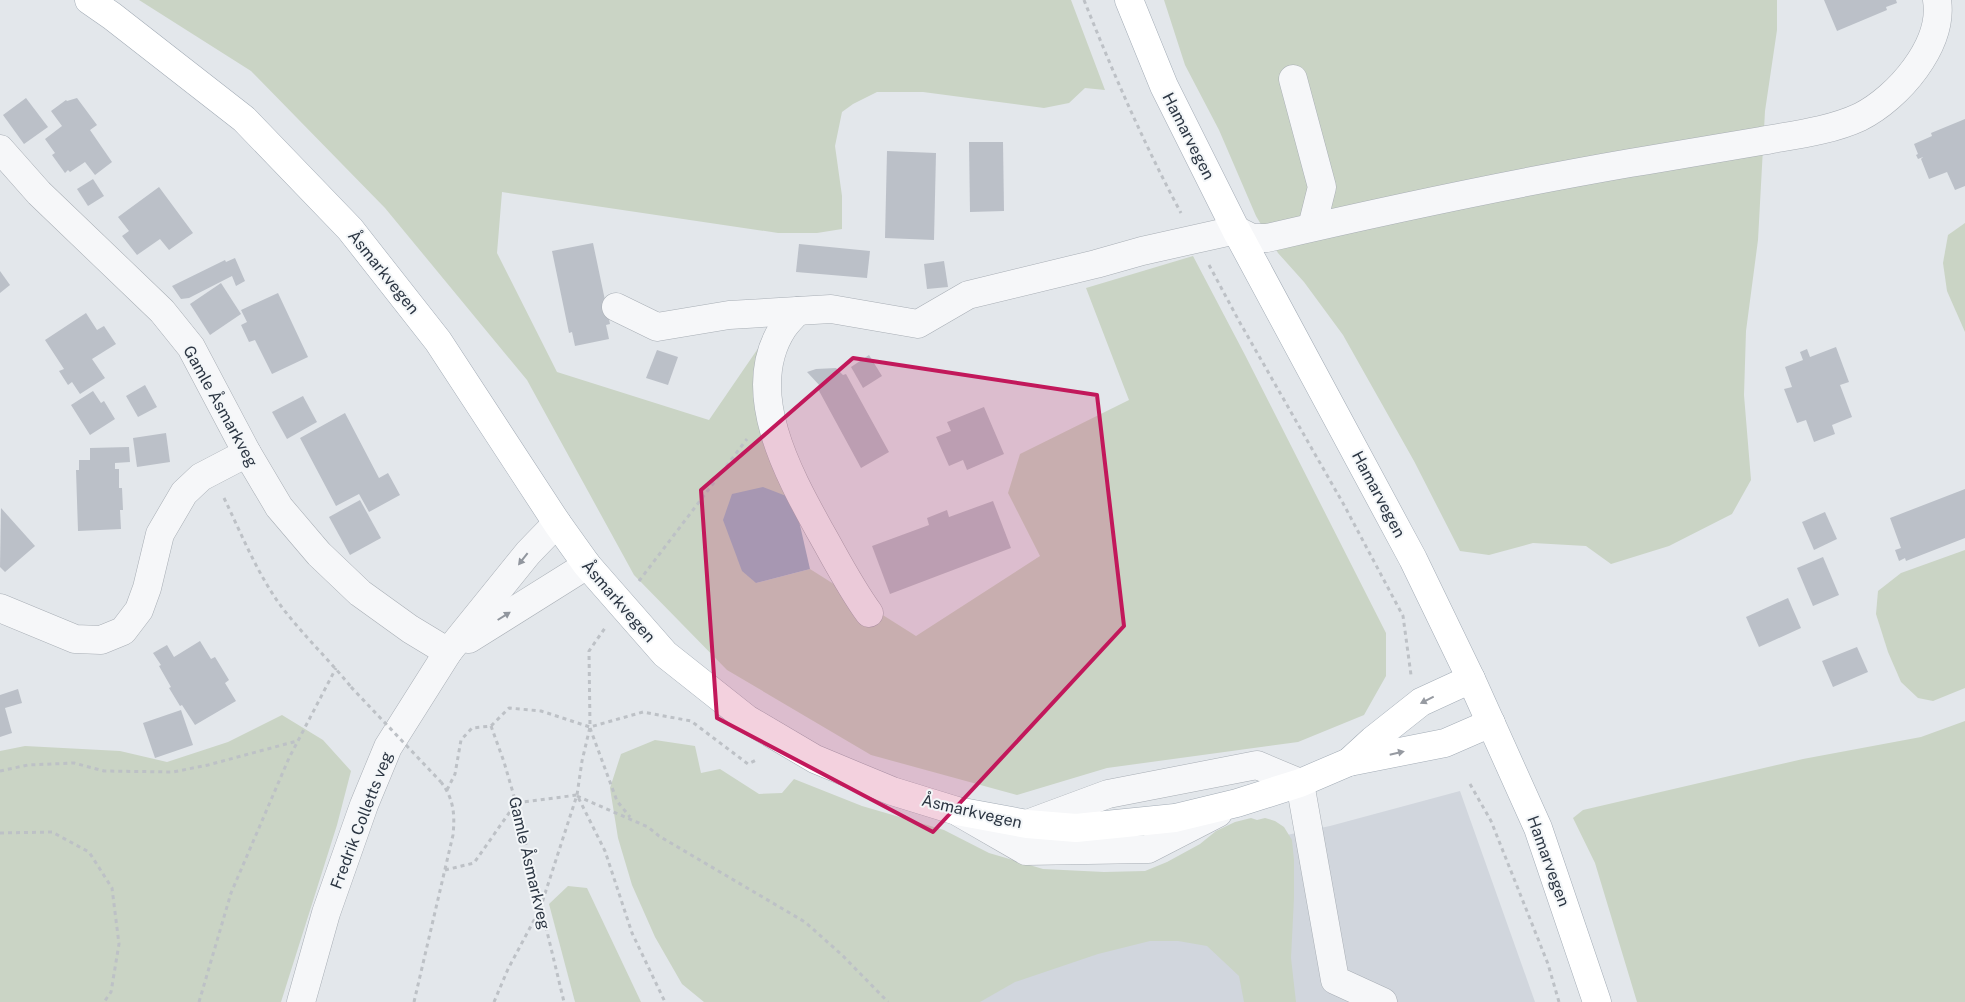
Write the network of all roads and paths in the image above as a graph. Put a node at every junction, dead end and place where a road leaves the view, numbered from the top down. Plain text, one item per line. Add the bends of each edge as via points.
1 (89, 0) edge
2 (1084, 0) edge
3 (1129, 0) edge
4 (1937, 0) edge
5 (1293, 79) dead end
6 (0, 149) edge
7 (1312, 227) junction
8 (1236, 230) junction
9 (1196, 240) junction
10 (616, 307) dead end
11 (798, 310) junction
12 (769, 408) junction
13 (247, 453) junction
14 (214, 469) junction
15 (557, 523) junction
16 (587, 566) junction
17 (636, 586) dead end
18 (0, 608) edge
19 (869, 613) dead end
20 (608, 625) dead end
21 (448, 652) junction
22 (336, 668) junction
23 (1471, 680) junction
24 (1413, 684) dead end
25 (1491, 723) junction
26 (491, 726) junction
27 (590, 727) junction
28 (298, 740) junction
29 (789, 744) junction
30 (1349, 762) junction
31 (0, 771) edge
32 (1300, 783) junction
33 (1470, 784) dead end
34 (447, 790) junction
35 (577, 796) junction
36 (1237, 803) junction
37 (516, 804) junction
38 (957, 811) junction
39 (630, 818) junction
40 (1027, 824) junction
41 (0, 833) edge
42 (445, 870) junction
43 (540, 909) junction
44 (104, 1002) edge
45 (198, 1002) edge
46 (301, 1002) edge
47 (414, 1002) edge
48 (494, 1002) edge
49 (564, 1002) edge
50 (665, 1002) edge
51 (888, 1002) edge
52 (1383, 1002) edge
53 (1559, 1002) edge
54 (1597, 1002) edge

1 - 15 main road, Åsmarkvegen via 244,119 350,229 438,341
2 - 9 path via 1122,93
3 - 8 main road, Hamarvegen via 1164,86
4 - 7 street via 1934,35 1918,63 1898,90 1859,117 1803,134 1614,166
5 - 7 street via 1322,187
6 - 13 street, Gamle Åsmarkveg via 46,200 162,311 191,347
7 - 8 street via 1267,238 1252,238
8 - 9 street
8 - 23 main road, Hamarvegen via 1413,559
9 - 11 street via 968,295 918,324 831,309
9 - 24 path via 1403,616
10 - 11 street via 658,327 729,315
11 - 12 street via 783,329 770,357
12 - 17 path
12 - 19 street via 780,450 794,484 856,596
13 - 14 street
13 - 21 street, Gamle Åsmarkveg via 278,507 319,554 360,593
14 - 18 street via 184,493 171,513 160,534 139,610 123,631 101,640 75,639
14 - 22 path via 232,514 272,592 287,615
15 - 16 main road, Åsmarkvegen
15 -> 21 street, Fredrik Colletts veg via 528,553
21 -> 16 street, Fredrik Colletts veg
16 - 29 main road, Åsmarkvegen via 665,654 747,719
20 - 27 path via 589,651
21 - 46 street, Fredrik Colletts veg via 388,747 364,804 326,913
22 - 28 path
22 - 34 path, bridge
23 - 25 main road, Hamarvegen
23 -> 30 main road, Åsmarkvegen via 1421,702
30 -> 25 main road, Åsmarkvegen via 1444,742
25 - 54 main road, Hamarvegen via 1538,828
26 - 27 path via 509,708 541,711
26 - 34 path via 472,728 460,740 455,774
26 - 37 path, Gamle Åsmarkveg
27 - 29 path via 643,712 691,721 748,764
27 - 35 path
27 - 39 path via 617,801
28 - 31 path via 208,766 173,772 104,771 74,764 28,764
28 - 45 path via 231,893
29 - 38 main road, Åsmarkvegen via 815,759 892,791
30 - 32 main road, Åsmarkvegen
32 - 36 main road, Åsmarkvegen
32 - 40 street via 1257,765 1108,794
32 - 52 street via 1335,980
33 - 53 path via 1491,821 1548,964
34 - 42 path via 455,815
35 - 37 path
35 - 39 path
35 - 43 path
35 - 50 path via 605,851 632,933
36 - 38 street via 1148,849 1026,851
36 - 40 main road, Åsmarkvegen via 1175,818 1126,824 1076,828
37 - 42 path via 474,863
37 - 43 path, Gamle Åsmarkveg
38 - 40 main road, Åsmarkvegen
39 - 51 path via 805,922
41 - 44 path via 52,832 89,852 112,888 119,944 111,992
42 - 47 path
43 - 48 path
43 - 49 path, Gamle Åsmarkveg

